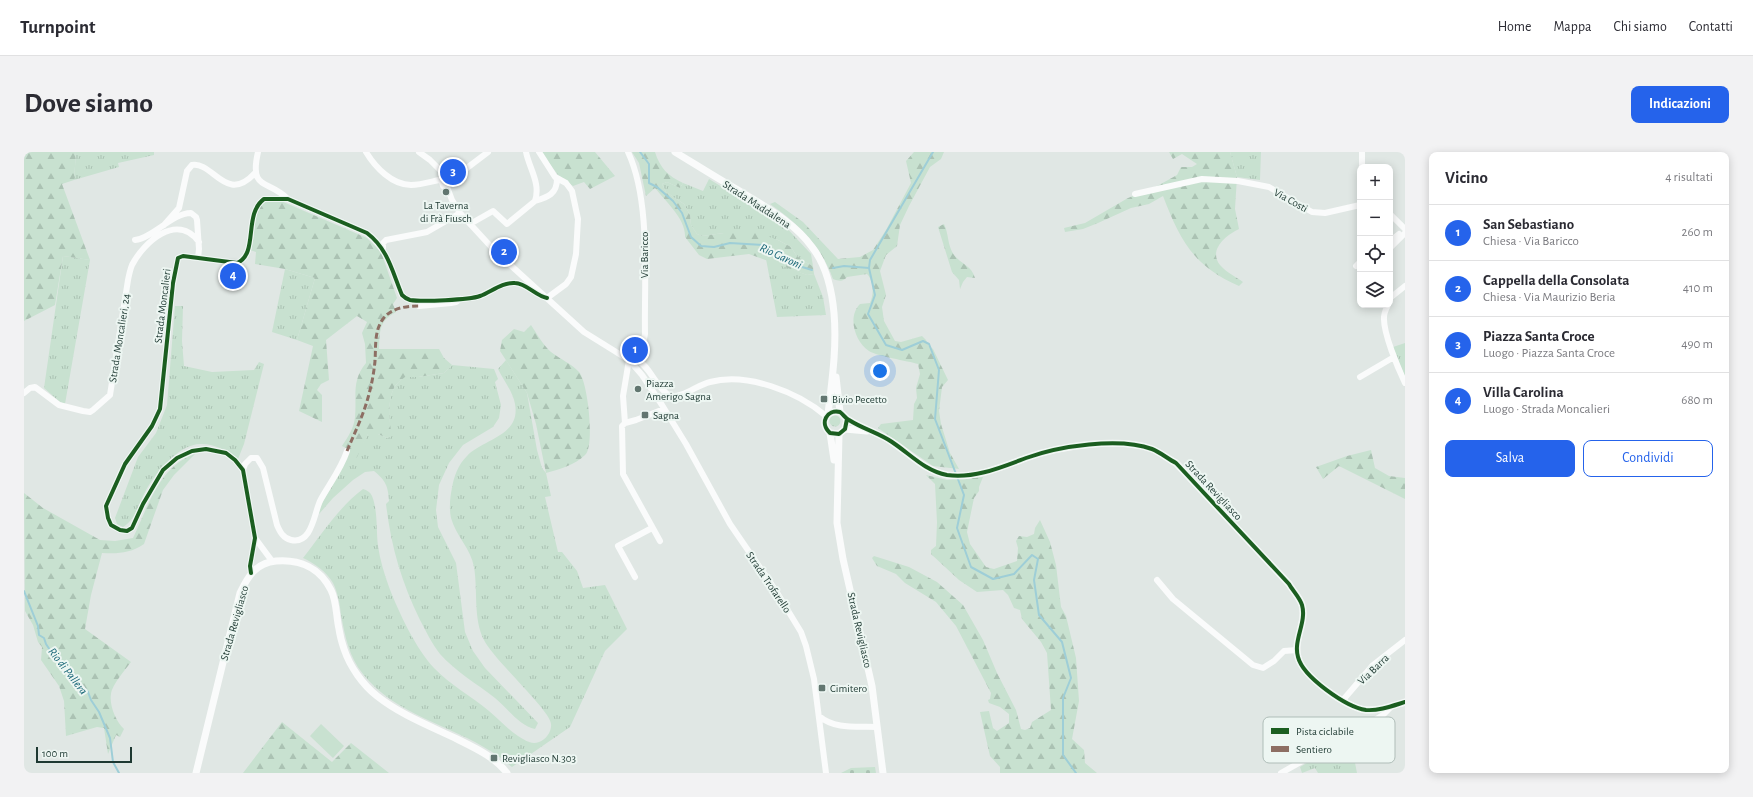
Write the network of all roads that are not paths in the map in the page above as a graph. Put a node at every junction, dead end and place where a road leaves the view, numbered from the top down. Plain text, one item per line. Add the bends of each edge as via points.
1 (258, 152) edge
2 (366, 152) edge
3 (419, 152) edge
4 (488, 152) edge
5 (526, 152) edge
6 (539, 152) edge
7 (628, 152) edge
8 (675, 152) edge
9 (1362, 152) edge
10 (1362, 164) edge
11 (255, 173) junction
12 (557, 179) junction
13 (444, 181) junction
14 (1135, 194) dead end
15 (288, 199) junction
16 (452, 200) junction
17 (535, 201) junction
18 (1357, 206) edge
19 (460, 212) junction
20 (1393, 217) edge
21 (470, 224) junction
22 (164, 225) junction
23 (1405, 229) edge
24 (1405, 233) edge
25 (1393, 238) edge
26 (135, 240) dead end
27 (199, 242) junction
28 (1393, 245) edge
29 (383, 248) junction
30 (198, 258) junction
31 (1405, 286) edge
32 (1393, 296) edge
33 (460, 298) junction
34 (547, 298) junction
35 (419, 306) dead end
36 (1387, 308) edge
37 (1394, 357) junction
38 (636, 359) junction
39 (629, 360) junction
40 (834, 366) junction
41 (1360, 377) dead end
42 (1405, 383) edge
43 (24, 393) edge
44 (664, 409) junction
45 (840, 412) junction
46 (827, 415) junction
47 (847, 419) junction
48 (625, 423) junction
49 (845, 429) junction
50 (830, 432) junction
51 (872, 432) junction
52 (839, 434) junction
53 (347, 451) dead end
54 (243, 470) junction
55 (837, 488) junction
56 (652, 528) junction
57 (255, 538) junction
58 (660, 541) dead end
59 (272, 561) junction
60 (251, 573) junction
61 (635, 577) dead end
62 (1157, 580) dead end
63 (1405, 640) edge
64 (1297, 650) junction
65 (1343, 700) junction
66 (1405, 702) edge
67 (1391, 707) junction
68 (819, 716) junction
69 (1380, 717) edge
70 (877, 727) junction
71 (1299, 763) edge
72 (196, 773) edge
73 (507, 773) edge
74 (826, 773) edge
75 (882, 773) edge
76 (1281, 773) edge

1 - 11 street
2 - 16 street via 378,168 389,177 409,185 441,180
3 - 13 street via 441,171
4 - 13 street via 463,171
5 - 17 street via 535,178
6 - 12 street
7 - 38 street, Via Baricco via 637,172 644,224 645,334 642,349
8 - 40 street, Strada Maddalena via 772,211 792,226 812,247 830,290 834,313
9 - 10 street
11 - 15 street via 262,183
11 - 22 street via 242,183 231,184 222,181 199,165 192,165 187,171 179,208
12 - 17 street via 552,194 548,198
12 - 34 street via 566,183 572,191 576,202 578,233 571,277
13 - 16 street
14 - 18 street, Via Costi via 1202,179 1238,181 1269,187 1312,212
15 - 29 street, Strada Moncalieri via 367,233
15 - 30 street, Strada Moncalieri via 269,198 259,202 255,209 247,253 237,264
16 - 19 street
17 - 21 street via 507,224 493,212
19 - 21 street
19 - 29 street via 427,232 386,240 383,242
20 - 23 street
21 - 34 street via 495,251
22 - 26 street via 146,238
22 - 27 street via 185,214 194,214
23 - 25 street
24 - 28 street
27 - 30 street
27 - 43 street, Strada Moncalieri, 24 via 181,230 167,230 150,243 132,265 111,393 102,403 90,412 59,405 35,387
29 - 33 street, Strada Moncalieri via 404,297 410,300
30 - 54 street, Strada Moncalieri via 183,256 177,260 160,409 152,426 124,464 106,506 108,518 111,524 120,530 128,531 132,528 163,470 177,458 192,451 206,449 226,453
31 - 32 street
33 - 34 street, Strada Moncalieri via 480,296 494,288 516,283
33 - 35 street via 451,303
34 - 39 street via 584,332
36 - 37 street via 1384,317
37 - 41 street
37 - 42 street
38 - 39 street
38 - 46 street via 642,362 662,390 670,396 679,396 703,384 716,381 742,380 781,390
39 - 44 street
39 - 48 street via 623,396
40 - 45 street, Strada Maddalena
40 - 46 street, Strada Maddalena
44 - 48 street
44 - 68 street, Strada Trofarello via 730,524 800,632 810,659
45 - 46 street via 832,411
45 - 47 street, Strada Revigliasco
46 - 50 street, Strada Revigliasco via 824,424
47 - 49 street
47 - 51 street, Strada Revigliasco
48 - 56 street via 622,426 623,474
49 - 51 street, Strada Revigliasco
49 - 52 street
50 - 52 street
50 - 55 street, Strada Revigliasco
51 - 64 street, Strada Revigliasco via 892,442 932,470 947,475 967,475 996,469 1057,449 1102,444 1130,444 1153,449 1176,463 1289,584 1302,605
52 - 55 street, Strada Revigliasco
53 - 54 street via 341,467 319,502 308,533 303,538 293,541 281,534 277,525 264,468 257,458 251,458
54 - 57 street
55 - 70 street, Strada Revigliasco via 837,523 872,686
56 - 58 street
56 - 61 street via 618,546
57 - 59 street
57 - 60 street
59 - 60 street, Strada Revigliasco
59 - 73 street, Strada Revigliasco via 303,563 319,573 326,582 332,591 339,630 352,667 376,696 399,711 474,748 500,764
60 - 72 street, Strada Revigliasco via 240,593
62 - 64 street via 1173,599 1253,665 1263,668 1284,651
63 - 65 street, Via Barra via 1373,665
64 - 65 street via 1298,658 1309,674 1328,692
65 - 67 street via 1365,710
66 - 67 street
67 - 69 street
68 - 70 street via 843,726
68 - 74 street, Strada Trofarello
70 - 75 street, Strada Revigliasco
71 - 76 street

